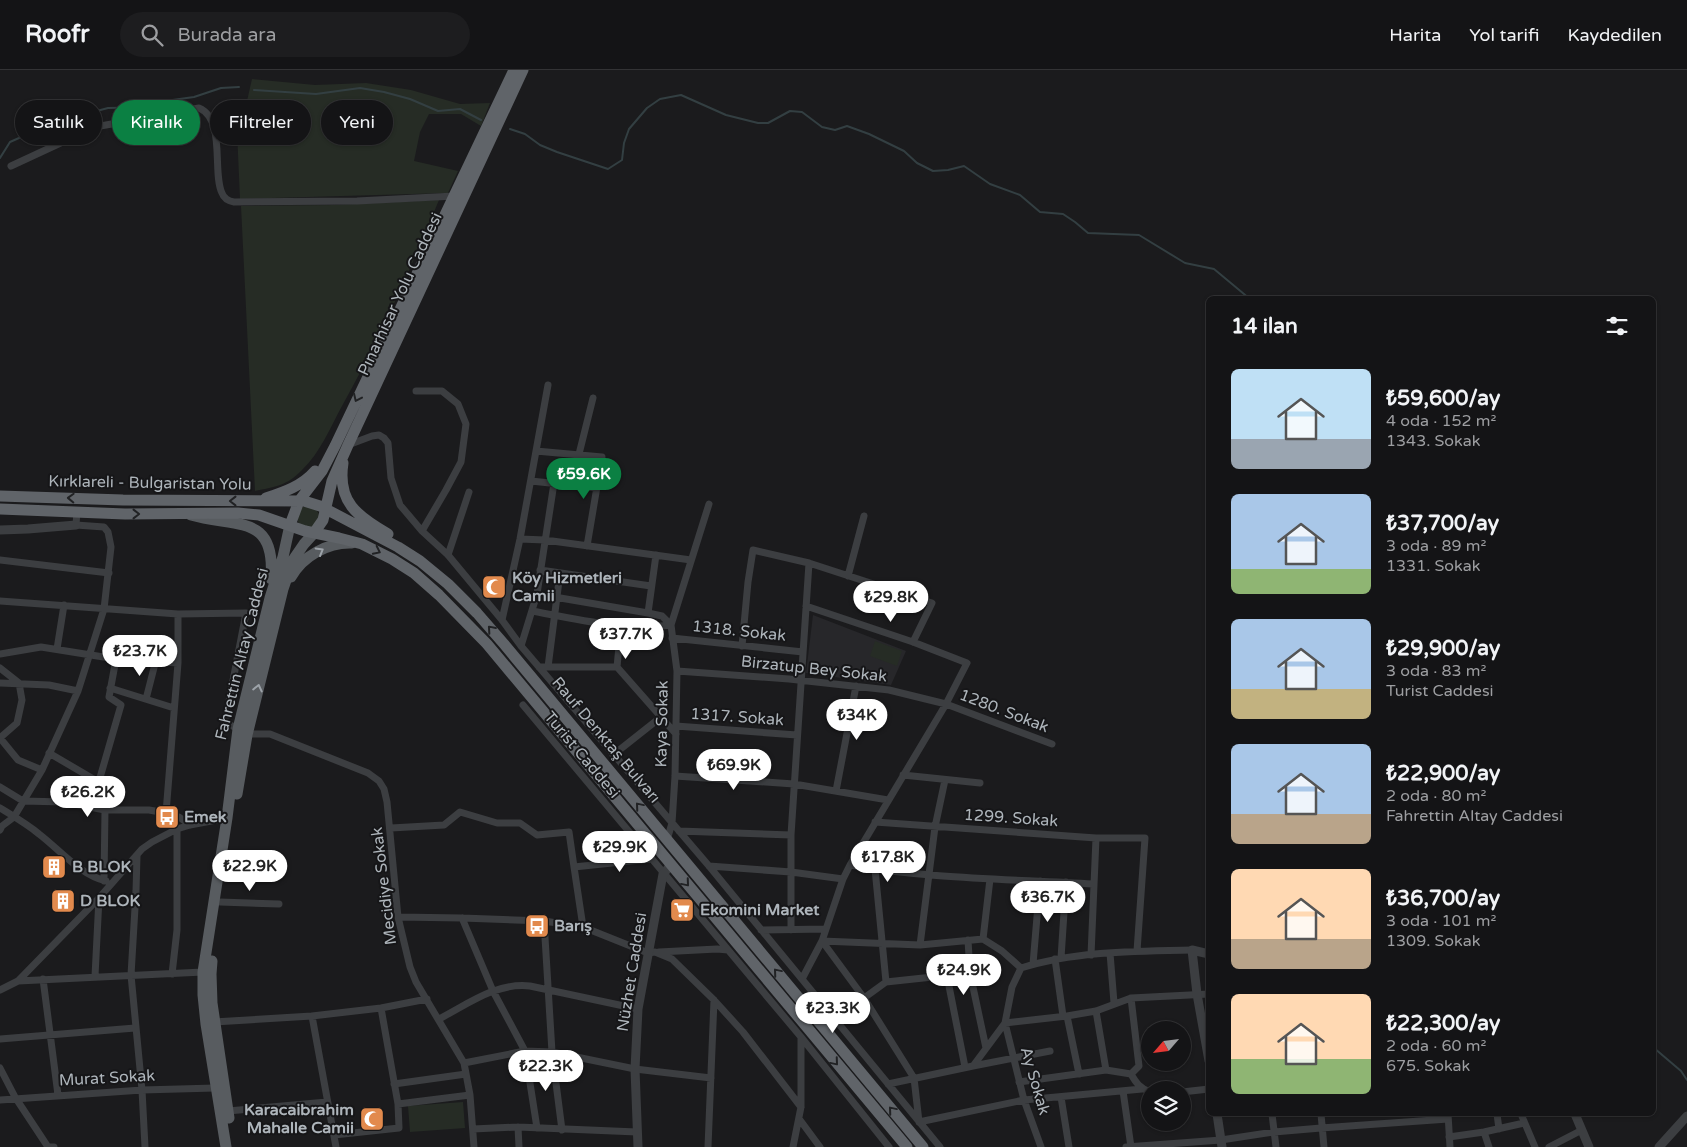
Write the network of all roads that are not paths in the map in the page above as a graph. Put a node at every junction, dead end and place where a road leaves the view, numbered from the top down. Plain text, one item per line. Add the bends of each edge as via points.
1 (514, 70) edge
2 (523, 70) edge
3 (11, 166) dead end
4 (455, 196) junction
5 (548, 385) dead end
6 (416, 391) dead end
7 (593, 398) dead end
8 (348, 445) junction
9 (335, 446) junction
10 (536, 450) junction
11 (579, 454) junction
12 (531, 480) junction
13 (554, 483) junction
14 (597, 488) junction
15 (469, 492) dead end
16 (0, 496) edge
17 (299, 501) junction
18 (255, 502) junction
19 (708, 504) dead end
20 (0, 509) edge
21 (326, 509) junction
22 (77, 511) junction
23 (186, 513) junction
24 (864, 516) dead end
25 (76, 525) junction
26 (290, 525) junction
27 (0, 530) edge
28 (422, 530) junction
29 (314, 533) junction
30 (520, 539) junction
31 (545, 540) junction
32 (357, 543) junction
33 (587, 546) junction
34 (448, 555) junction
35 (656, 555) junction
36 (0, 560) edge
37 (691, 560) junction
38 (809, 563) junction
39 (540, 570) junction
40 (109, 573) junction
41 (560, 573) junction
42 (848, 576) junction
43 (442, 578) junction
44 (651, 586) junction
45 (537, 594) junction
46 (557, 598) junction
47 (275, 600) junction
48 (0, 601) edge
49 (64, 605) junction
50 (806, 606) junction
51 (104, 609) junction
52 (532, 611) junction
53 (648, 613) junction
54 (178, 614) junction
55 (555, 615) junction
56 (502, 620) junction
57 (621, 625) junction
58 (671, 625) junction
59 (672, 638) junction
60 (913, 642) junction
61 (521, 646) junction
62 (742, 646) junction
63 (57, 649) junction
64 (803, 652) junction
65 (0, 654) edge
66 (91, 655) junction
67 (116, 659) junction
68 (156, 660) junction
69 (178, 663) junction
70 (522, 666) junction
71 (538, 666) junction
72 (548, 667) junction
73 (617, 667) junction
74 (0, 668) edge
75 (677, 671) junction
76 (801, 680) junction
77 (0, 683) edge
78 (19, 683) junction
79 (856, 686) junction
80 (110, 688) junction
81 (78, 691) junction
82 (146, 699) junction
83 (946, 704) junction
84 (522, 705) dead end
85 (174, 708) junction
86 (661, 717) junction
87 (676, 730) junction
88 (241, 732) junction
89 (797, 735) junction
90 (0, 738) edge
91 (1052, 744) dead end
92 (566, 748) junction
93 (49, 753) junction
94 (613, 755) junction
95 (42, 770) junction
96 (903, 775) junction
97 (675, 776) junction
98 (946, 780) junction
99 (99, 781) junction
100 (980, 783) dead end
101 (794, 784) junction
102 (0, 787) edge
103 (836, 791) junction
104 (888, 800) junction
105 (23, 801) junction
106 (0, 808) edge
107 (105, 810) junction
108 (166, 813) junction
109 (14, 817) junction
110 (227, 818) junction
111 (875, 822) junction
112 (672, 823) junction
113 (190, 825) junction
114 (935, 827) junction
115 (391, 828) junction
116 (177, 829) junction
117 (0, 830) edge
118 (679, 831) junction
119 (791, 835) junction
120 (1096, 838) junction
121 (668, 840) junction
122 (136, 856) junction
123 (650, 859) junction
124 (850, 865) junction
125 (709, 866) junction
126 (574, 867) junction
127 (667, 869) junction
128 (875, 869) junction
129 (791, 872) junction
130 (929, 875) junction
131 (843, 879) junction
132 (990, 879) junction
133 (104, 881) junction
134 (1040, 881) junction
135 (114, 882) junction
136 (1066, 882) junction
137 (1093, 884) junction
138 (99, 898) junction
139 (220, 902) junction
140 (279, 904) dead end
141 (398, 917) junction
142 (462, 918) junction
143 (544, 922) junction
144 (583, 927) junction
145 (826, 929) junction
146 (761, 930) junction
147 (791, 930) junction
148 (983, 939) junction
149 (968, 940) junction
150 (822, 941) junction
151 (882, 944) junction
152 (920, 945) junction
153 (728, 950) junction
154 (1192, 950) junction
155 (1137, 951) junction
156 (651, 952) junction
157 (1206, 953) edge
158 (1110, 954) junction
159 (1091, 955) junction
160 (1058, 959) junction
161 (1033, 964) junction
162 (1021, 968) junction
163 (203, 972) junction
164 (970, 973) junction
165 (172, 974) junction
166 (131, 975) junction
167 (95, 976) junction
168 (947, 976) junction
169 (43, 979) junction
170 (802, 979) junction
171 (18, 981) junction
172 (886, 982) junction
173 (0, 990) edge
174 (493, 990) junction
175 (549, 990) junction
176 (1197, 994) junction
177 (1206, 994) edge
178 (864, 998) junction
179 (1131, 998) junction
180 (426, 999) junction
181 (714, 1000) junction
182 (1114, 1003) junction
183 (381, 1008) junction
184 (638, 1009) junction
185 (1096, 1011) junction
186 (312, 1016) junction
187 (1065, 1016) junction
188 (439, 1019) junction
189 (837, 1021) junction
190 (214, 1022) junction
191 (1005, 1023) junction
192 (135, 1028) junction
193 (50, 1035) junction
194 (801, 1037) junction
195 (0, 1039) edge
196 (1206, 1044) edge
197 (986, 1048) junction
198 (525, 1051) junction
199 (1050, 1051) dead end
200 (552, 1052) junction
201 (1014, 1058) junction
202 (464, 1063) junction
203 (969, 1066) junction
204 (0, 1068) edge
205 (635, 1069) junction
206 (1106, 1070) junction
207 (466, 1074) junction
208 (1079, 1074) junction
209 (1131, 1074) junction
210 (711, 1078) junction
211 (914, 1078) junction
212 (1019, 1082) junction
213 (394, 1084) junction
214 (888, 1084) junction
215 (216, 1088) junction
216 (1141, 1088) edge
217 (1141, 1089) edge
218 (1206, 1089) edge
219 (142, 1090) junction
220 (1123, 1091) junction
221 (1191, 1091) edge
222 (58, 1095) junction
223 (470, 1095) junction
224 (15, 1097) junction
225 (1061, 1097) junction
226 (0, 1100) edge
227 (1024, 1100) junction
228 (327, 1102) junction
229 (398, 1104) junction
230 (801, 1107) junction
231 (228, 1112) junction
232 (1217, 1116) edge
233 (1272, 1116) edge
234 (1321, 1116) edge
235 (1448, 1116) edge
236 (1497, 1116) edge
237 (1522, 1116) edge
238 (1576, 1116) edge
239 (1687, 1116) edge
240 (800, 1120) junction
241 (919, 1122) junction
242 (1524, 1123) junction
243 (518, 1127) junction
244 (473, 1128) junction
245 (537, 1128) junction
246 (1322, 1128) junction
247 (1499, 1128) junction
248 (562, 1130) junction
249 (1582, 1130) junction
250 (638, 1132) junction
251 (1274, 1132) junction
252 (1484, 1132) junction
253 (334, 1135) junction
254 (1449, 1137) junction
255 (1221, 1144) edge
256 (54, 1147) edge
257 (145, 1147) edge
258 (226, 1147) edge
259 (234, 1147) edge
260 (336, 1147) edge
261 (474, 1147) edge
262 (519, 1147) edge
263 (638, 1147) edge
264 (708, 1147) edge
265 (794, 1147) edge
266 (820, 1147) edge
267 (889, 1147) edge
268 (907, 1147) edge
269 (924, 1147) edge
270 (940, 1147) edge
271 (1041, 1147) edge
272 (1069, 1147) edge
273 (1126, 1147) edge
274 (1131, 1147) edge
275 (1276, 1147) edge
276 (1324, 1147) edge
277 (1450, 1147) edge
278 (1489, 1147) edge
279 (1535, 1147) edge
280 (1549, 1147) edge
281 (1589, 1147) edge
282 (1659, 1147) edge

1 - 4 highway, Pınarhisar Yolu Caddesi
2 - 8 highway, Pınarhisar Yolu Caddesi
3 - 4 street via 95,127 199,108 207,113 214,129 220,192 228,201 357,201
4 -> 9 highway, Pınarhisar Yolu Caddesi
5 - 10 street
6 - 28 street via 442,391 458,404 466,424 461,462
7 - 11 street
8 - 21 highway, Pınarhisar Yolu Caddesi via 332,481
8 - 28 street, Rauf Denktaş Bulvarı via 372,436 384,438 388,443 391,478 400,505
8 - 43 highway via 342,477 349,504 365,520 418,554
9 - 17 highway, Pınarhisar Yolu Caddesi via 322,471
9 - 18 highway via 305,480 287,491
10 - 11 street
10 - 12 street
11 - 14 street via 602,457
12 - 13 street
12 - 30 street
13 - 14 street
13 - 31 street
14 - 33 street
15 - 34 street
18 -> 16 highway, Kırklareli - Bulgaristan Yolu
17 - 18 highway, Kırklareli - Bulgaristan Yolu
17 - 21 highway, Kırklareli - Bulgaristan Yolu
17 - 26 highway, Pınarhisar Yolu Caddesi
19 - 37 street
20 - 22 highway, Kırklareli - Bulgaristan Yolu
21 - 29 highway, Pınarhisar Yolu Caddesi
21 - 43 highway, Rauf Denktaş Bulvarı via 404,551
22 -> 23 highway, Kırklareli - Bulgaristan Yolu
22 - 25 street
23 - 26 highway, Kırklareli - Bulgaristan Yolu via 260,515
23 - 47 main road via 242,524 260,534 272,555
24 - 42 street
25 - 27 street
25 - 40 street via 104,527 108,532 111,547
26 - 29 highway, Kırklareli - Bulgaristan Yolu
26 - 47 main road, Fahrettin Altay Caddesi
28 - 34 street, Rauf Denktaş Bulvarı
29 - 32 highway, Rauf Denktaş Bulvarı
29 - 47 main road, Fahrettin Altay Caddesi via 294,560
30 - 31 street
30 - 56 street
31 - 33 street
31 - 39 street
47 -> 32 main road via 301,564 327,547
32 -> 92 highway, Rauf Denktaş Bulvarı via 403,565 439,595 488,644
33 - 35 street
34 - 56 street, Rauf Denktaş Bulvarı
35 - 37 street
35 - 44 street
36 - 40 street
37 - 58 street
38 - 42 street
38 - 50 street
38 - 62 street via 754,550
39 - 41 street
39 - 45 street
40 - 51 street
41 - 44 street
41 - 46 street
42 - 60 street via 932,603
70 -> 43 highway, Rauf Denktaş Bulvarı
44 - 53 street
45 - 46 street
45 - 52 street
46 - 53 street
46 - 55 street
47 - 88 main road, Fahrettin Altay Caddesi
48 - 49 street
49 - 51 street
49 - 63 street
50 - 60 street
50 - 64 street
51 - 54 street
51 - 66 street
52 - 55 street
52 - 61 street
53 - 58 street via 662,616
54 - 69 street
54 - 88 street via 246,613 225,722
55 - 57 street
55 - 72 street
56 - 61 street, Rauf Denktaş Bulvarı
57 - 58 street
57 - 73 street
58 - 59 street, Kaya Sokak
59 - 62 street, 1318. Sokak
59 - 75 street, Kaya Sokak
60 - 83 street via 967,663
61 - 71 street, Rauf Denktaş Bulvarı
62 - 64 street, 1318. Sokak
63 - 65 street via 40,647
63 - 66 street
64 - 76 street
66 - 67 street
66 - 81 street
67 - 68 street
67 - 80 street
68 - 69 street
68 - 82 street
69 - 85 street
70 - 71 street
121 -> 70 highway, Rauf Denktaş Bulvarı
71 - 72 street
71 - 94 street, Rauf Denktaş Bulvarı
72 - 73 street
73 - 86 street
74 - 78 street
75 - 76 street, Birzatup Bey Sokak
75 - 87 street, Kaya Sokak
76 - 79 street, Birzatup Bey Sokak
76 - 89 street
77 - 78 street
78 - 81 street
78 - 90 street via 22,700 17,723
79 - 83 street, Birzatup Bey Sokak via 889,690
79 - 103 street
80 - 82 street
80 - 99 street via 109,697 121,705
81 - 93 street
82 - 85 street
83 - 91 street, 1280. Sokak
83 - 96 street
84 - 92 street, Turist Caddesi
85 - 108 street
86 - 87 street
86 - 94 street
87 - 89 street, 1317. Sokak
87 - 97 street, Kaya Sokak
88 - 110 main road, Fahrettin Altay Caddesi
88 - 115 street, Mecidiye Sokak via 270,734 368,773 384,789
88 - 139 main road, Fahrettin Altay Caddesi
89 - 101 street
90 - 95 street via 18,760
92 - 123 street, Turist Caddesi
92 - 127 highway, Rauf Denktaş Bulvarı
93 - 95 street
93 - 99 street
94 - 112 street, Rauf Denktaş Bulvarı
95 - 105 street
96 - 98 street
96 - 104 street
97 - 101 street
97 - 112 street, Kaya Sokak
98 - 100 street
98 - 114 street
99 - 107 street via 107,787
101 - 103 street
101 - 119 street
102 - 105 street
103 - 104 street
104 - 111 street
105 - 107 street via 64,802
105 - 109 street
106 - 109 street
107 - 108 street
107 - 133 street
108 - 113 street
109 - 117 street
109 - 133 street via 82,870
110 - 113 street
110 - 163 main road, Fahrettin Altay Caddesi
111 - 114 street, 1299. Sokak
111 - 124 street
112 - 118 street, Rauf Denktaş Bulvarı
112 - 121 street, Kaya Sokak
113 - 116 street
114 - 120 street, 1299. Sokak
114 - 130 street
115 - 126 street via 444,825 460,812 498,823 520,823 537,835 569,832
115 - 141 street, Mecidiye Sokak
116 - 122 street via 152,842
116 - 165 street via 177,930
118 - 119 street
118 - 125 street, Rauf Denktaş Bulvarı
119 - 129 street
120 - 137 street
120 - 155 street, 1299. Sokak via 1145,838
269 -> 121 highway, Rauf Denktaş Bulvarı
122 - 135 street
122 - 166 street
123 - 126 street
123 - 127 street, Turist Caddesi
124 - 128 street
124 - 131 street
125 - 129 street
125 - 146 street, Rauf Denktaş Bulvarı
126 - 144 street
127 - 153 street, Turist Caddesi
127 - 156 street, Nüzhet Caddesi
127 -> 268 highway, Rauf Denktaş Bulvarı
128 - 130 street
128 - 151 street
129 - 131 street
129 - 147 street
130 - 132 street
130 - 152 street
131 - 145 street
132 - 134 street
132 - 148 street
133 - 135 street
134 - 136 street
134 - 161 street
135 - 138 street
136 - 137 street
136 - 160 street
137 - 159 street
138 - 167 street
138 - 171 street
139 - 140 street
139 - 190 main road, Fahrettin Altay Caddesi via 211,974
141 - 142 street
141 - 180 street, Mecidiye Sokak via 410,967
142 - 143 street
142 - 174 street
143 - 144 street
143 - 175 street
144 - 156 street
145 - 147 street
145 - 150 street
146 - 147 street
146 - 170 street, Rauf Denktaş Bulvarı
148 - 149 street
148 - 162 street
149 - 152 street
149 - 164 street
150 - 151 street
150 - 170 street
150 - 178 street
151 - 152 street
151 - 172 street
153 - 156 street
153 - 194 street, Turist Caddesi
154 - 155 street
154 - 157 street
154 - 176 street
155 - 158 street
156 - 181 street via 672,959
156 - 184 street, Nüzhet Caddesi
158 - 159 street
158 - 182 street
159 - 160 street
160 - 161 street
160 - 187 street
161 - 162 street
162 - 191 street via 1012,987
163 - 165 street
163 - 215 main road, Fahrettin Altay Caddesi via 203,1008
164 - 168 street
164 - 197 street
165 - 166 street
166 - 167 street
166 - 192 street
167 - 169 street
168 - 172 street
168 - 203 street
169 - 171 street
169 - 193 street
170 - 189 street, Rauf Denktaş Bulvarı
171 - 173 street
172 - 178 street
174 - 175 street via 517,984
174 - 188 street
174 - 198 street
175 - 184 street
175 - 200 street
176 - 177 street
176 - 179 street
176 - 196 street
178 - 189 street
178 - 211 street
179 - 182 street
179 - 209 street via 1139,1066
180 - 183 street
180 - 188 street, Mecidiye Sokak
181 - 210 street
181 - 230 street
182 - 185 street
183 - 186 street
183 - 213 street
184 - 205 street, Nüzhet Caddesi
185 - 187 street
185 - 206 street
186 - 190 street
186 - 228 street
187 - 191 street
187 - 208 street
188 - 202 street, Mecidiye Sokak
189 - 214 street, Rauf Denktaş Bulvarı
190 - 231 main road, Fahrettin Altay Caddesi
191 - 197 street
191 - 201 street, Ay Sokak
192 - 193 street
192 - 219 street
193 - 195 street
193 - 222 street
194 - 230 street
194 - 267 street, Turist Caddesi
197 - 203 street
198 - 200 street
198 - 202 street
198 - 245 street
199 - 201 street
200 - 205 street
200 - 248 street
201 - 203 street
201 - 212 street, Ay Sokak
202 - 207 street, Mecidiye Sokak
203 - 211 street
204 - 224 street
205 - 210 street
205 - 250 street, Nüzhet Caddesi
206 - 208 street
206 - 209 street
207 - 213 street
207 - 223 street, Mecidiye Sokak
208 - 212 street
209 - 216 street
210 - 264 street
211 - 214 street
211 - 241 street
212 - 227 street, Ay Sokak
213 - 229 street
214 - 241 street, Rauf Denktaş Bulvarı
215 - 219 street, Murat Sokak
215 - 258 main road, Fahrettin Altay Caddesi
217 - 220 street
218 - 221 street
219 - 222 street, Murat Sokak
219 - 257 street
220 - 225 street
220 - 274 street
222 - 224 street, Murat Sokak
223 - 229 street
223 - 244 street, Mecidiye Sokak
224 - 226 street, Murat Sokak
224 - 256 street via 48,1147
225 - 227 street
225 - 272 street
227 - 241 street
227 - 271 street, Ay Sokak
228 - 231 street
228 - 253 street
229 - 253 street via 399,1128
230 - 240 street
231 - 259 main road, Fahrettin Altay Caddesi
232 - 255 street
233 - 251 street
234 - 246 street
235 - 246 street
235 - 254 street
236 - 247 street
237 - 242 street
238 - 249 street
239 - 282 street
240 - 265 street
240 - 266 street
241 - 270 street, Rauf Denktaş Bulvarı
242 - 247 street
242 - 279 street
243 - 244 street
243 - 245 street
243 - 262 street
244 - 261 street, Mecidiye Sokak
245 - 248 street
246 - 251 street
246 - 276 street
247 - 252 street
248 - 250 street
249 - 280 street
249 - 281 street
250 - 263 street, Nüzhet Caddesi
251 - 255 street
251 - 275 street
252 - 254 street
252 - 278 street
253 - 260 street
254 - 277 street
255 - 274 street
273 - 274 street

